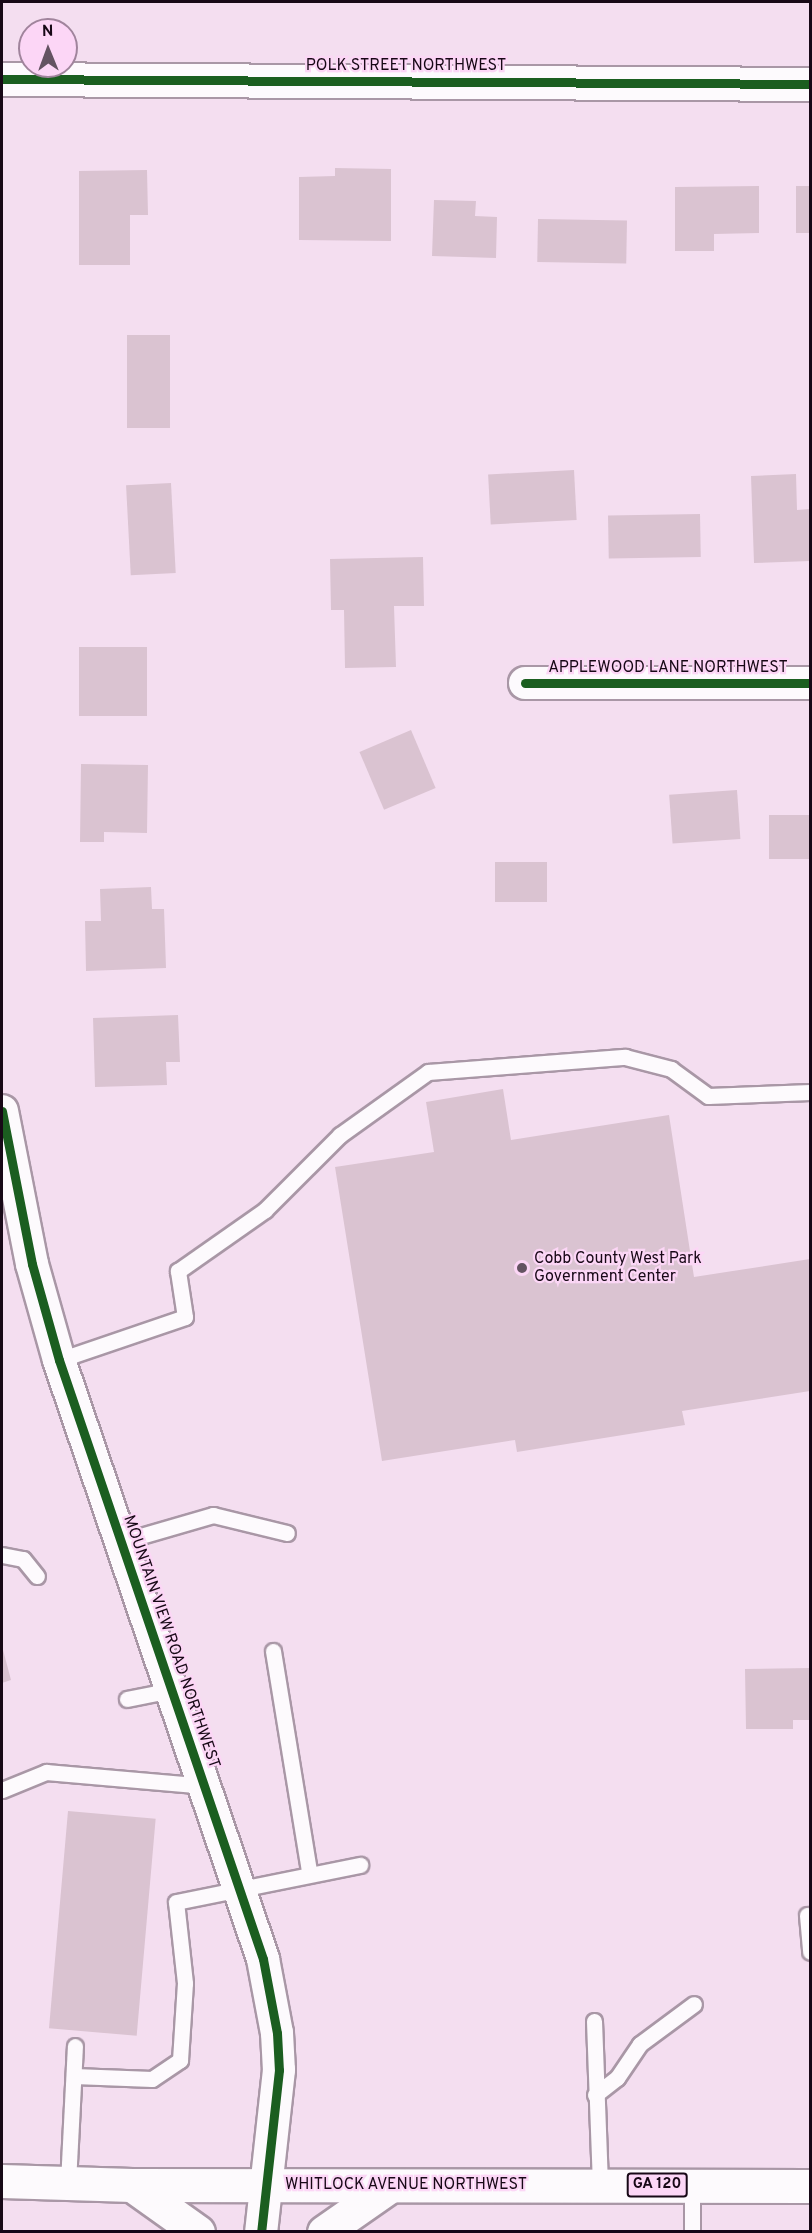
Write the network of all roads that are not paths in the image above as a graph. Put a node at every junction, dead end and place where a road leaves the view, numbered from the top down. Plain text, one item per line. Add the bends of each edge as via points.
1 (2, 79) edge
2 (810, 84) edge
3 (525, 683) dead end
4 (810, 683) edge
5 (810, 1092) edge
6 (2, 1111) edge
7 (6, 1183) edge
8 (59, 1360) junction
9 (287, 1533) dead end
10 (120, 1542) junction
11 (2, 1555) edge
12 (37, 1576) dead end
13 (273, 1651) dead end
14 (172, 1690) junction
15 (127, 1699) dead end
16 (206, 1785) junction
17 (2, 1790) edge
18 (360, 1865) dead end
19 (309, 1872) junction
20 (242, 1891) junction
21 (807, 1915) dead end
22 (810, 1952) edge
23 (694, 2004) dead end
24 (594, 2021) dead end
25 (75, 2046) dead end
26 (74, 2076) junction
27 (594, 2095) junction
28 (2, 2181) edge
29 (68, 2183) junction
30 (600, 2184) junction
31 (692, 2185) junction
32 (132, 2186) junction
33 (267, 2186) junction
34 (390, 2186) junction
35 (810, 2186) edge
36 (198, 2232) edge
37 (261, 2232) edge
38 (324, 2232) edge
39 (692, 2232) edge

1 - 2 main road, POLK STREET NORTHWEST
3 - 4 street, APPLEWOOD LANE NORTHWEST
5 - 8 lane via 708,1095 671,1070 626,1057 428,1072 340,1135 265,1210 178,1271 185,1317
6 - 7 street, MOUNTAIN VIEW ROAD NORTHWEST
7 - 8 street, MOUNTAIN VIEW ROAD NORTHWEST
8 - 10 street, MOUNTAIN VIEW ROAD NORTHWEST
9 - 10 lane via 213,1515
10 - 14 street, MOUNTAIN VIEW ROAD NORTHWEST
11 - 12 lane via 23,1558
13 - 19 lane
14 - 15 lane
14 - 16 street, MOUNTAIN VIEW ROAD NORTHWEST
16 - 17 lane via 46,1773
16 - 20 street, MOUNTAIN VIEW ROAD NORTHWEST
18 - 19 lane
19 - 20 lane
20 - 26 lane via 176,1902 185,1983 180,2060 152,2079
20 - 33 street, MOUNTAIN VIEW ROAD NORTHWEST via 263,1959 277,2033 277,2108
21 - 22 lane
23 - 27 lane via 640,2044 617,2078
24 - 27 lane
25 - 26 lane
26 - 29 lane
27 - 30 lane
28 - 29 main road, WHITLOCK AVENUE NORTHWEST / GA 120
29 - 32 main road, WHITLOCK AVENUE NORTHWEST / GA 120
30 - 31 main road, WHITLOCK AVENUE NORTHWEST / GA 120
30 - 34 main road, WHITLOCK AVENUE NORTHWEST / GA 120
31 - 35 main road, WHITLOCK AVENUE NORTHWEST / GA 120
31 - 39 lane
32 - 33 main road, WHITLOCK AVENUE NORTHWEST / GA 120
32 - 36 main road
33 - 34 main road, WHITLOCK AVENUE NORTHWEST / GA 120
33 - 37 street, MOUNTAIN VIEW ROAD NORTHWEST
34 - 38 main road

